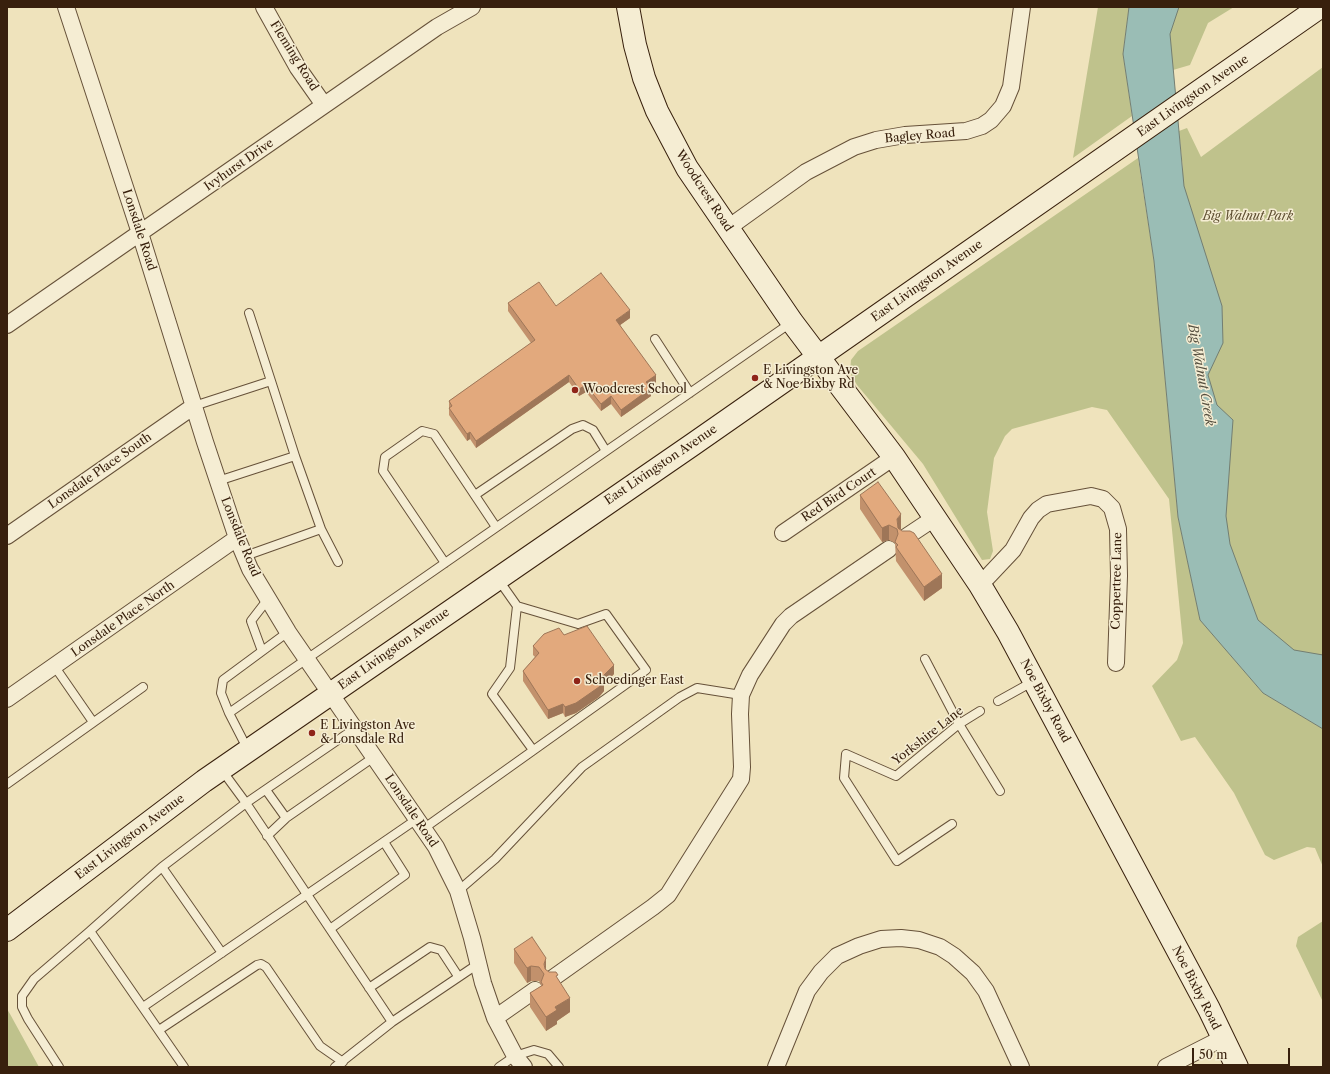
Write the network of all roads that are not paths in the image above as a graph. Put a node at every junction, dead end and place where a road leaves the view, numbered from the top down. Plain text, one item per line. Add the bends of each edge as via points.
1 (66, 7) edge
2 (264, 7) edge
3 (472, 7) edge
4 (628, 7) edge
5 (1022, 7) edge
6 (1320, 7) edge
7 (324, 105) junction
8 (728, 228) junction
9 (140, 233) junction
10 (249, 313) dead end
11 (792, 322) junction
12 (7, 325) edge
13 (654, 339) dead end
14 (818, 356) junction
15 (271, 381) junction
16 (690, 393) junction
17 (194, 406) junction
18 (606, 451) junction
19 (295, 456) junction
20 (894, 457) junction
21 (218, 481) junction
22 (476, 495) junction
23 (936, 517) junction
24 (496, 527) junction
25 (321, 528) junction
26 (783, 533) dead end
27 (7, 536) edge
28 (906, 537) edge
29 (237, 538) junction
30 (889, 549) dead end
31 (245, 556) junction
32 (338, 562) dead end
33 (445, 563) junction
34 (497, 578) junction
35 (980, 585) junction
36 (268, 599) junction
37 (517, 606) junction
38 (288, 632) junction
39 (262, 651) junction
40 (307, 659) junction
41 (925, 659) dead end
42 (1116, 663) dead end
43 (55, 667) junction
44 (1034, 681) junction
45 (143, 687) dead end
46 (330, 693) junction
47 (741, 695) junction
48 (7, 699) edge
49 (998, 701) dead end
50 (980, 711) dead end
51 (229, 713) junction
52 (93, 722) junction
53 (959, 724) junction
54 (354, 729) junction
55 (533, 750) junction
56 (248, 751) junction
57 (374, 757) junction
58 (221, 769) junction
59 (7, 784) edge
60 (266, 790) junction
61 (1000, 791) dead end
62 (246, 803) junction
63 (286, 818) junction
64 (420, 824) junction
65 (952, 824) dead end
66 (267, 836) junction
67 (384, 842) junction
68 (162, 867) junction
69 (458, 891) junction
70 (307, 895) junction
71 (330, 929) junction
72 (7, 930) edge
73 (90, 931) junction
74 (222, 953) junction
75 (478, 964) junction
76 (458, 976) junction
77 (553, 978) edge
78 (369, 988) junction
79 (535, 990) edge
80 (144, 1007) junction
81 (495, 1018) junction
82 (392, 1022) junction
83 (159, 1030) junction
84 (1223, 1038) junction
85 (519, 1061) edge
86 (343, 1062) junction
87 (60, 1067) edge
88 (184, 1067) edge
89 (335, 1067) edge
90 (499, 1067) edge
91 (559, 1067) edge
92 (776, 1067) edge
93 (1021, 1067) edge
94 (1166, 1067) edge
95 (1238, 1067) edge

1 - 9 street, Lonsdale Road
2 - 7 street, Fleming Road via 298,68
3 - 7 street, Ivyhurst Drive via 438,27
4 - 8 main road, Woodcrest Road via 635,45 657,111 687,168
5 - 8 street, Bagley Road via 1011,87 1003,106 991,120 966,131 905,135 854,147 806,172
6 - 14 main road, East Livingston Avenue
7 - 9 street, Ivyhurst Drive
8 - 11 main road, Woodcrest Road
9 - 12 street, Ivyhurst Drive
9 - 17 street, Lonsdale Road
10 - 15 lane
11 - 14 main road, Woodcrest Road
11 - 16 lane
13 - 16 lane
14 - 20 main road, Noe Bixby Road
14 - 34 main road, East Livingston Avenue
15 - 17 lane
15 - 19 lane
16 - 18 lane
17 - 21 street, Lonsdale Road
17 - 27 street, Lonsdale Place South
18 - 22 lane via 593,430 583,425 572,429
18 - 24 lane
19 - 21 lane
19 - 25 lane
20 - 23 main road, Noe Bixby Road
20 - 26 street, Red Bird Court
21 - 29 street, Lonsdale Road
22 - 24 lane
22 - 33 lane via 434,434 422,432 385,457 383,471
23 - 28 street
23 - 35 main road, Noe Bixby Road
24 - 33 lane
25 - 31 lane
25 - 32 lane
29 - 31 street, Lonsdale Road
29 - 43 street, Lonsdale Place North
30 - 47 street via 791,616 783,624 750,675
31 - 36 street, Lonsdale Road
33 - 40 lane
34 - 37 lane
34 - 46 main road, East Livingston Avenue
35 - 42 street, Coppertree Lane via 1013,550 1038,510 1048,504 1091,496 1103,499 1112,508 1118,529
35 - 44 main road, Noe Bixby Road
36 - 38 street, Lonsdale Road
36 - 39 lane via 250,621
37 - 55 lane via 510,668 492,694
37 - 55 lane via 578,624 606,614 646,670
38 - 39 lane
38 - 40 street, Lonsdale Road
39 - 51 lane via 223,680 221,693
40 - 46 street, Lonsdale Road
40 - 51 lane
41 - 53 lane
43 - 48 street, Lonsdale Place North
43 - 52 lane
44 - 49 lane
44 - 84 main road, Noe Bixby Road
45 - 52 lane
46 - 54 street, Lonsdale Road
46 - 56 main road, East Livingston Avenue
47 - 69 lane via 697,688 680,697 582,767 495,859
47 - 77 street via 741,779 680,878 668,895 653,908
50 - 53 lane, Yorkshire Lane
51 - 56 lane
52 - 59 lane
53 - 61 lane
53 - 65 lane, Yorkshire Lane via 896,776 846,754 844,778 897,861
54 - 57 street, Lonsdale Road
54 - 60 lane
55 - 64 lane
56 - 58 main road, East Livingston Avenue
57 - 63 lane
57 - 64 street, Lonsdale Road
58 - 62 lane
58 - 72 main road, East Livingston Avenue
60 - 62 lane
60 - 63 lane
62 - 66 lane
62 - 68 lane
63 - 66 lane
64 - 67 lane
64 - 69 street, Lonsdale Road via 436,847
66 - 70 lane
67 - 70 lane
67 - 71 lane via 405,875
68 - 73 lane
68 - 74 lane
69 - 75 street, Lonsdale Road
70 - 71 lane
70 - 74 lane
71 - 78 lane
73 - 80 lane
73 - 87 lane via 34,979 22,996 22,1007 28,1019
74 - 80 lane
75 - 76 lane
75 - 81 street, Lonsdale Road
76 - 78 lane via 441,950 430,947
76 - 82 lane
78 - 82 lane
79 - 81 street
80 - 83 lane
81 - 85 street, Lonsdale Road
82 - 86 lane
83 - 86 lane via 257,964 261,964 274,978 320,1046
83 - 88 lane
84 - 94 street
84 - 95 main road, Noe Bixby Road
85 - 90 lane
85 - 91 lane via 534,1050 548,1054
86 - 89 lane
92 - 93 street via 807,991 821,972 837,956 881,939 919,940 940,947 973,973 986,991

